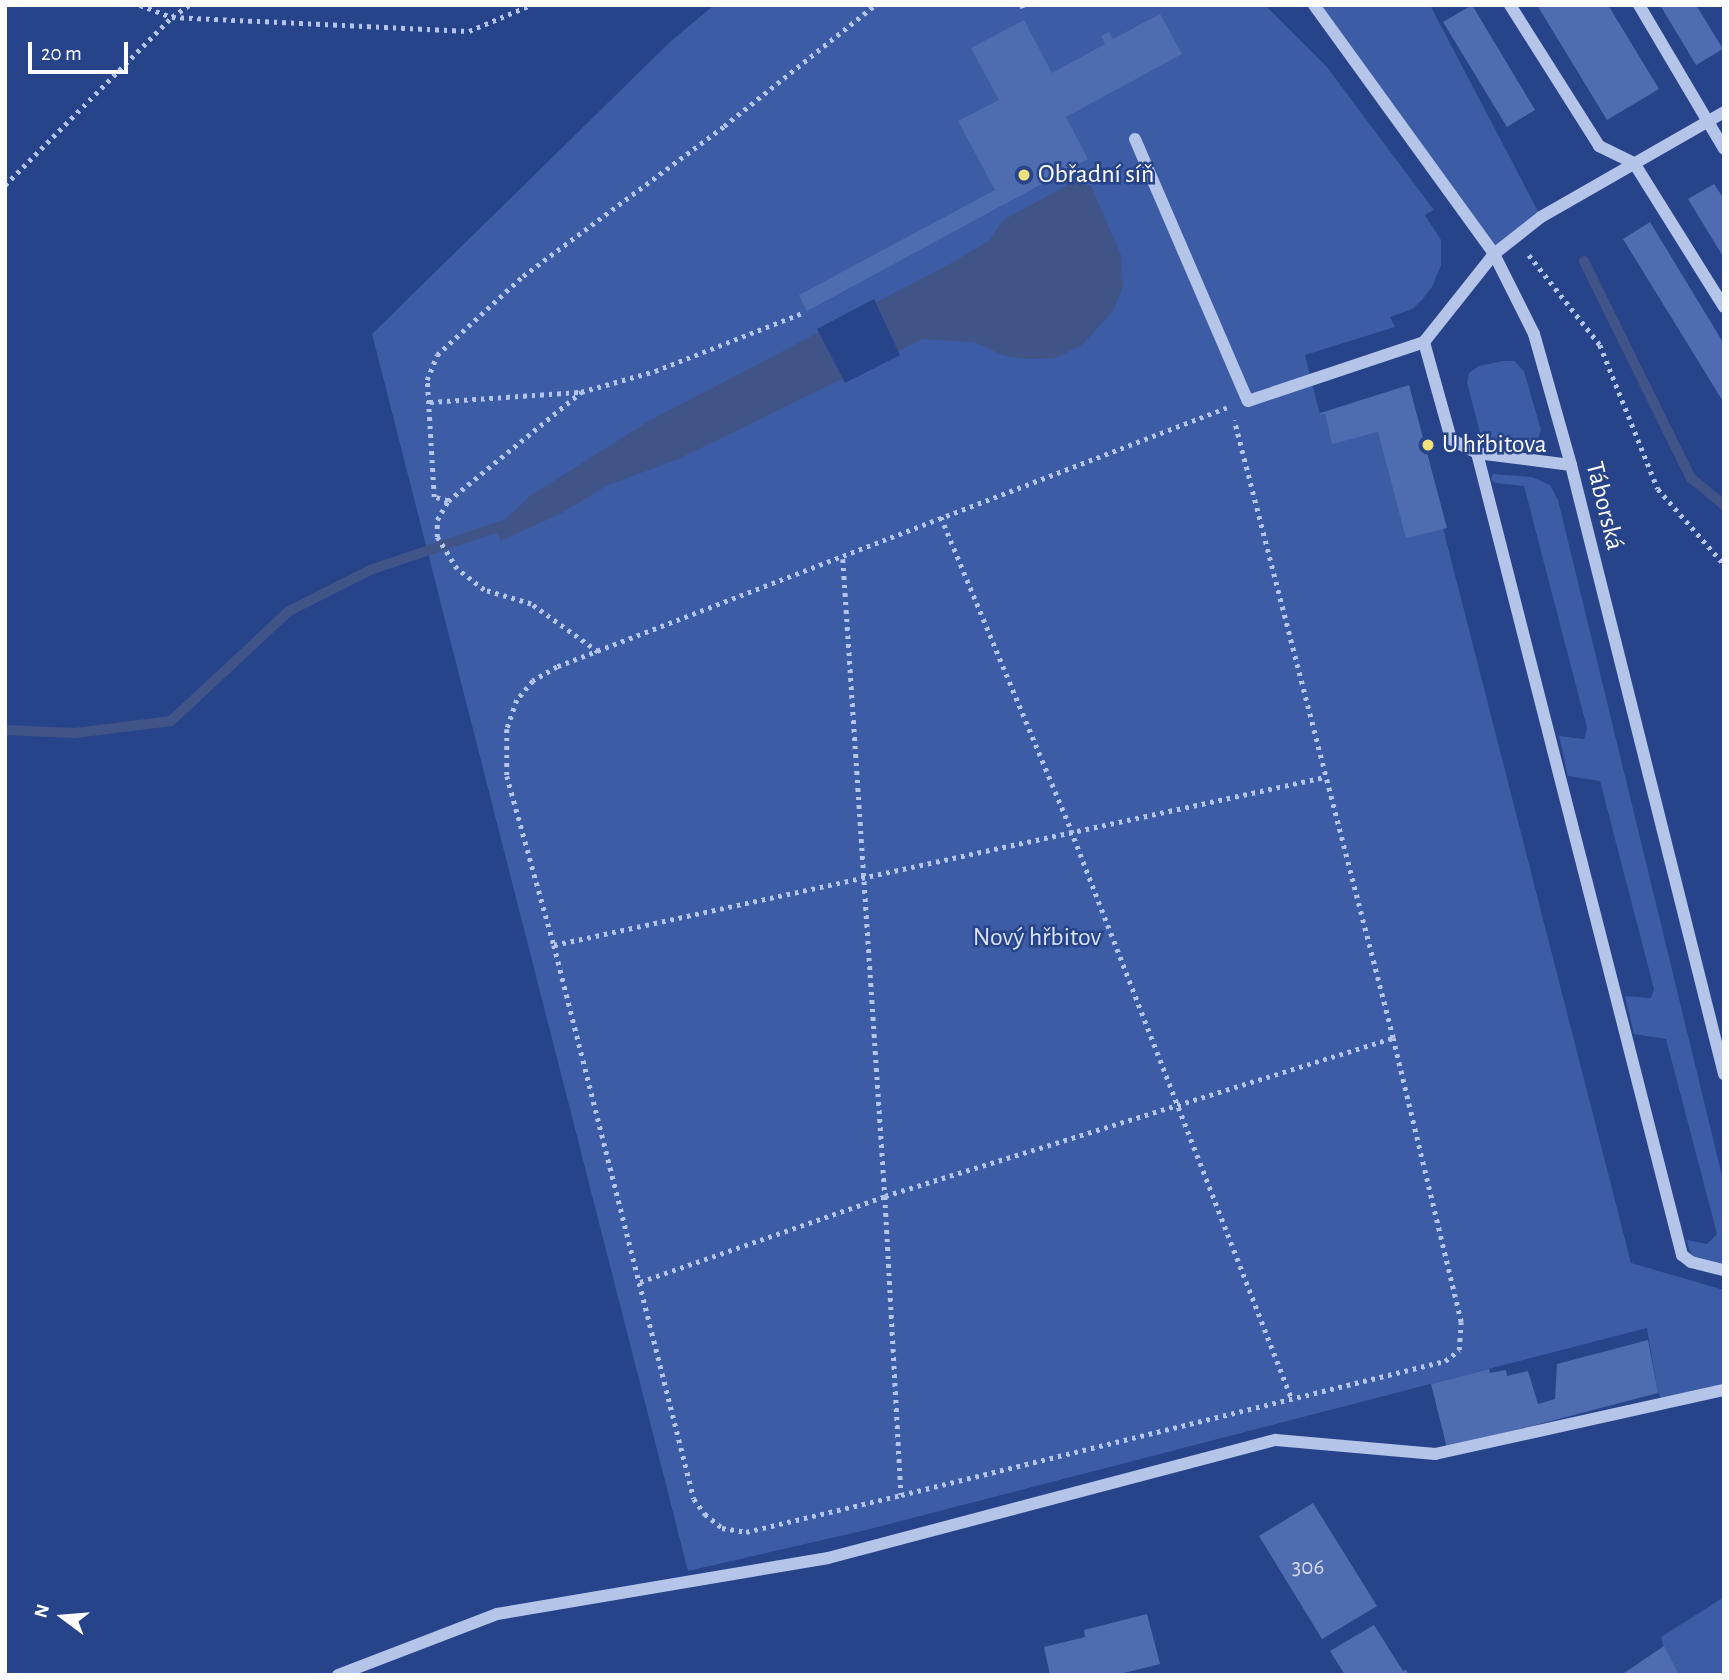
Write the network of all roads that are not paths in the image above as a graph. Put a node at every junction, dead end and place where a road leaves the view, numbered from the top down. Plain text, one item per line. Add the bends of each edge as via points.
1 (1314, 5) edge
2 (1510, 5) edge
3 (1639, 5) edge
4 (1724, 112) edge
5 (1708, 120) junction
6 (1135, 139) dead end
7 (1724, 149) edge
8 (1634, 163) junction
9 (1494, 254) junction
10 (1724, 307) edge
11 (1424, 342) junction
12 (1477, 453) junction
13 (1571, 465) junction
14 (1724, 1074) edge
15 (1724, 1270) edge
16 (1724, 1390) edge
17 (338, 1675) edge

1 - 9 street, Táborská
2 - 8 street via 1599,146
3 - 5 street
4 - 5 street
5 - 7 street
5 - 8 street
6 - 11 street via 1248,401
8 - 9 street via 1541,218
8 - 10 street
9 - 11 street
9 - 13 street, Táborská via 1534,334
11 - 12 street via 1451,439
12 - 13 street
12 - 15 street via 1682,1255 1691,1262
13 - 14 street, Táborská
16 - 17 street via 1435,1454 1276,1440 828,1558 497,1614

